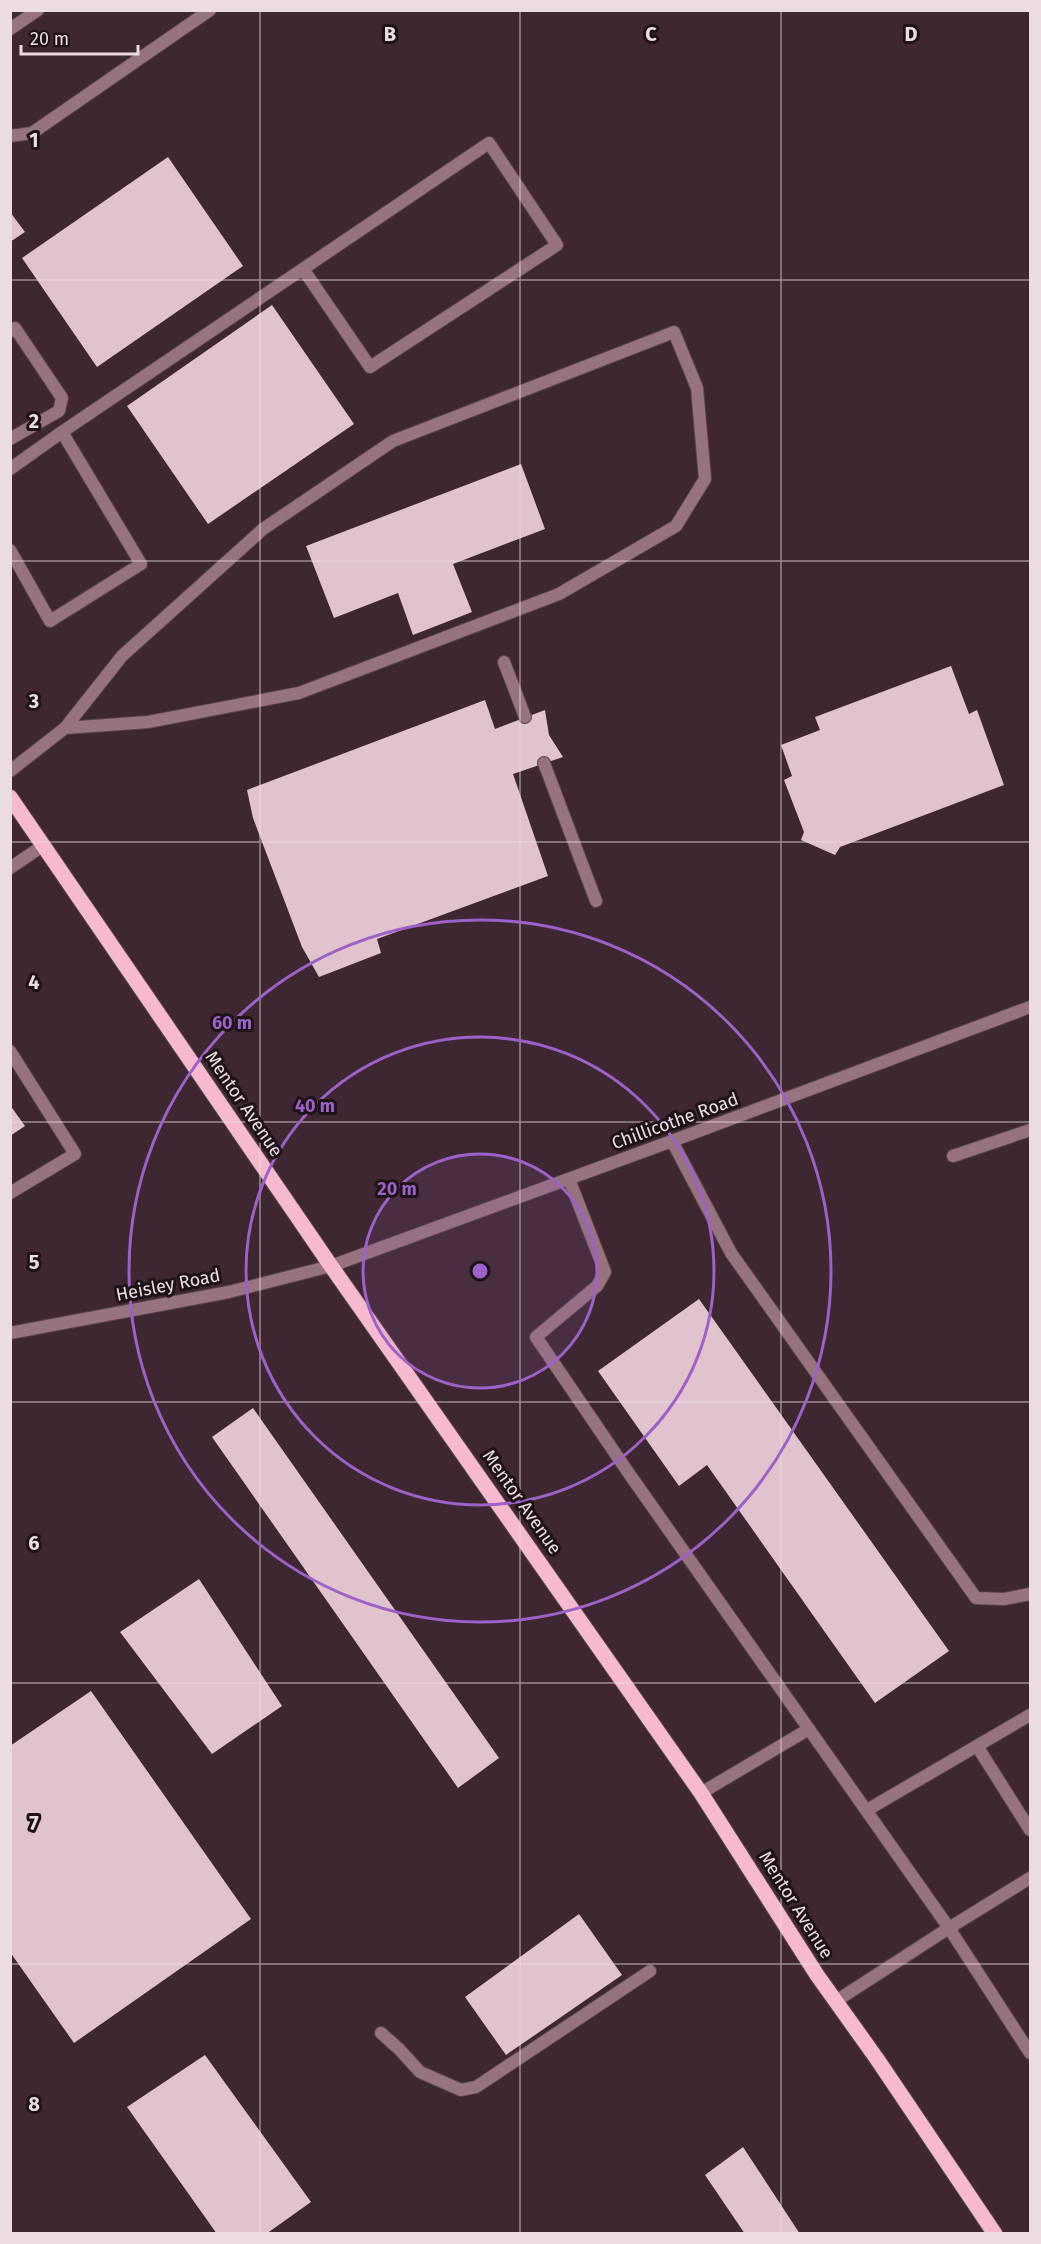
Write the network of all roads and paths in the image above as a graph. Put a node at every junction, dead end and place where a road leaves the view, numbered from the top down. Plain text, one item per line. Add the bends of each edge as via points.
1 (38, 10) edge
2 (210, 10) edge
3 (10, 29) edge
4 (10, 136) edge
5 (303, 269) junction
6 (10, 331) edge
7 (62, 432) junction
8 (10, 439) edge
9 (10, 468) edge
10 (10, 550) edge
11 (504, 662) dead end
12 (525, 717) dead end
13 (65, 728) junction
14 (544, 763) dead end
15 (10, 771) edge
16 (10, 797) edge
17 (44, 846) junction
18 (10, 868) edge
19 (597, 901) dead end
20 (1030, 1007) edge
21 (10, 1052) edge
22 (1030, 1130) edge
23 (672, 1141) junction
24 (953, 1156) dead end
25 (569, 1179) junction
26 (10, 1193) edge
27 (331, 1266) junction
28 (10, 1333) edge
29 (1030, 1594) edge
30 (1030, 1715) edge
31 (809, 1729) junction
32 (977, 1746) junction
33 (702, 1793) junction
34 (867, 1810) junction
35 (1030, 1830) edge
36 (1030, 1878) edge
37 (949, 1928) junction
38 (650, 1971) dead end
39 (836, 2001) junction
40 (381, 2034) dead end
41 (1030, 2053) edge
42 (996, 2234) edge

1 - 3 street
2 - 4 street via 32,133
5 - 5 street via 489,143 557,245 370,367
5 - 7 street
6 - 8 street via 15,328 62,398 59,411
7 - 9 street
7 - 10 street via 141,564 50,621
11 - 12 street
13 - 13 street via 148,722 299,693 559,594 676,526 705,479 697,388 674,332 393,441 263,529 122,656
13 - 15 street
14 - 19 street
16 - 17 main road, Mentor Avenue
17 - 18 street
17 - 27 main road, Mentor Avenue
20 - 23 street, Chillicothe Road
21 - 26 street via 75,1154
22 - 24 street
23 - 25 street, Chillicothe Road
23 - 29 street via 731,1253 976,1598 1004,1599
25 - 27 street, Chillicothe Road
25 - 31 street via 605,1272 597,1286 536,1337
27 - 28 street, Heisley Road via 229,1292
27 - 33 main road, Mentor Avenue
30 - 32 street
31 - 33 street
31 - 34 street
32 - 34 street
32 - 35 street
33 - 39 main road, Mentor Avenue
34 - 37 street
36 - 37 street
37 - 39 street
37 - 41 street
38 - 40 street via 476,2088 461,2090 420,2072
39 - 42 main road, Mentor Avenue

